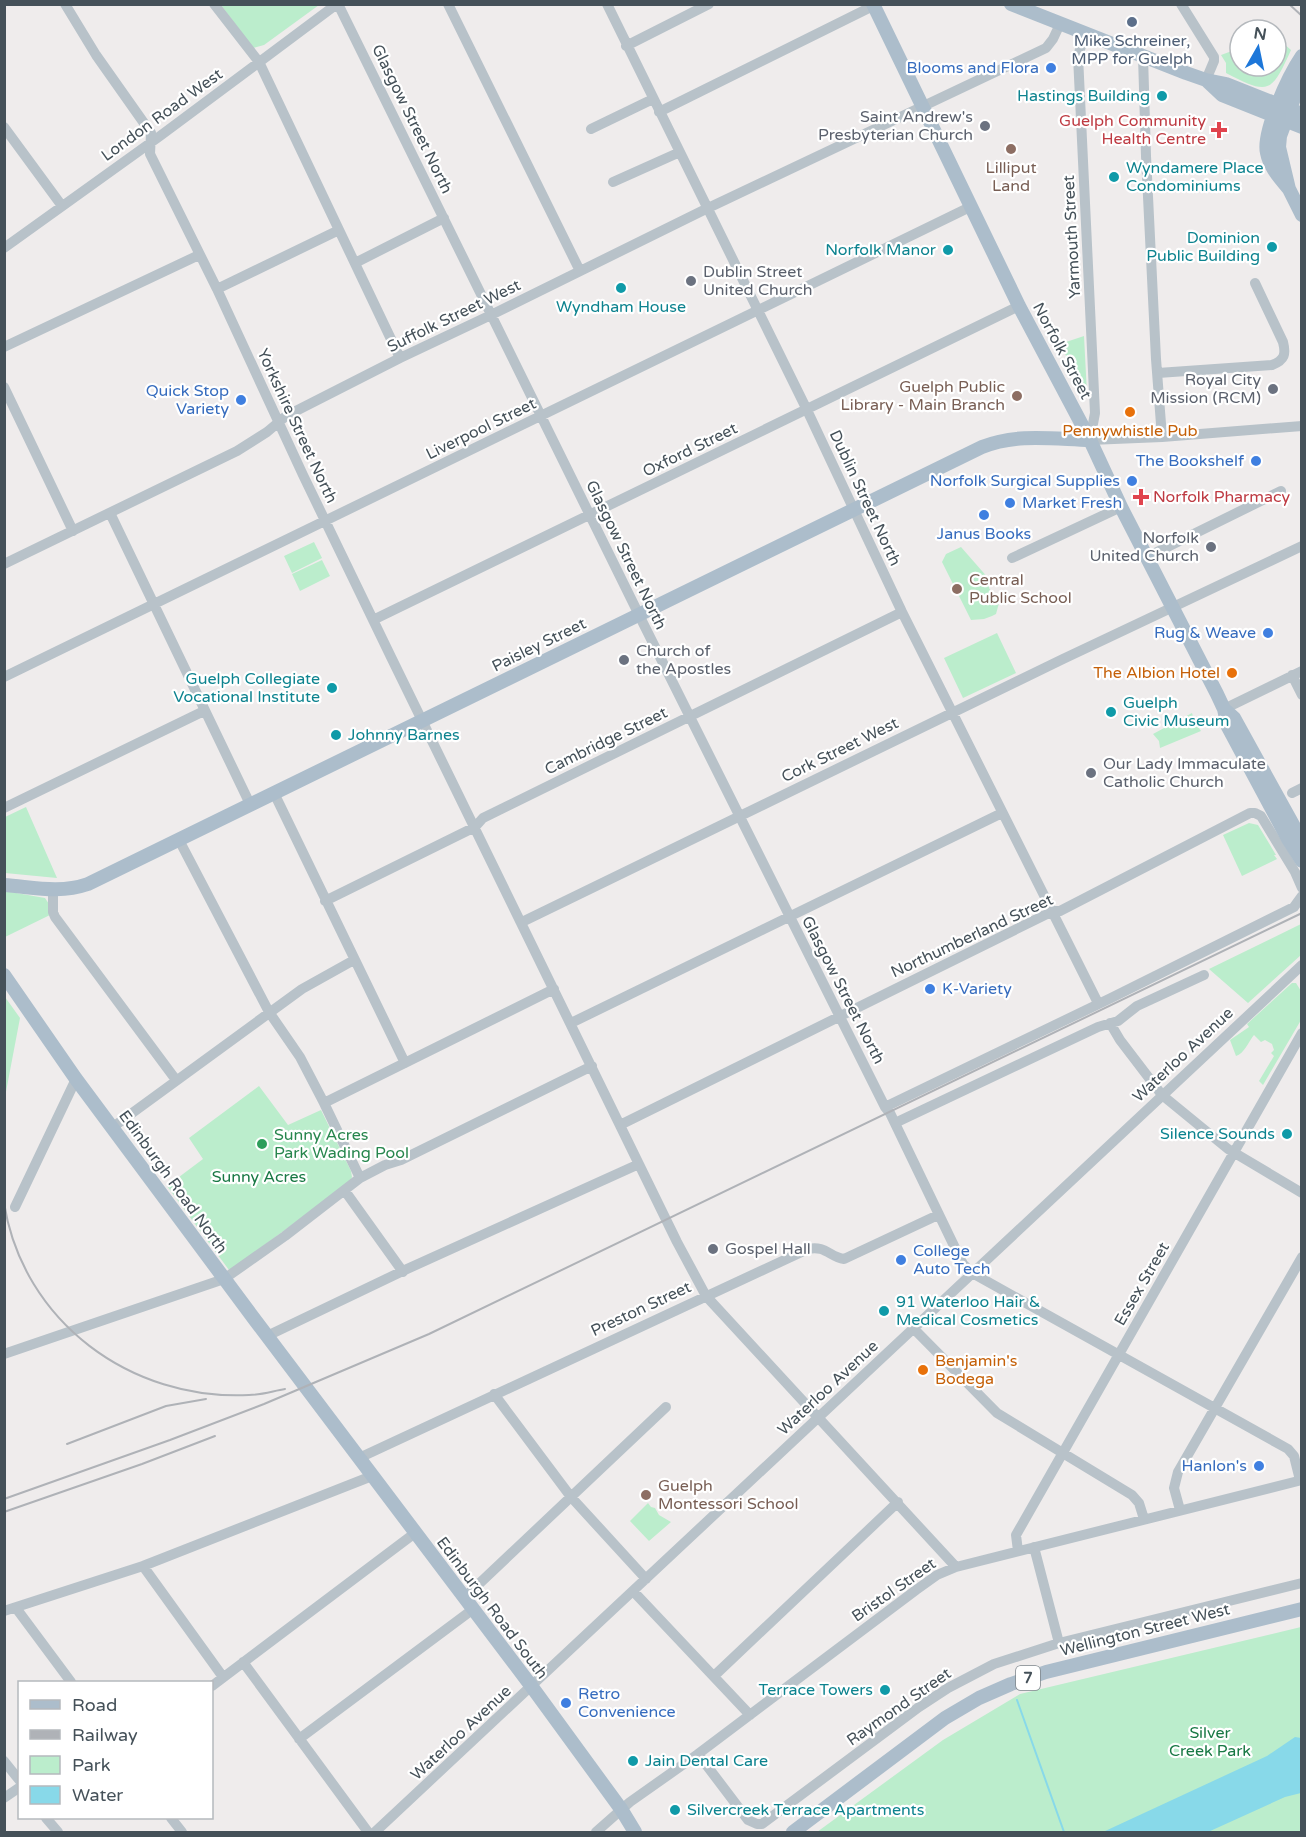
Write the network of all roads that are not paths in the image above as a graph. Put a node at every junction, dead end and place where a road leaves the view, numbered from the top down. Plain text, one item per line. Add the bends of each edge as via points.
1 (65, 4) edge
2 (214, 4) edge
3 (338, 4) edge
4 (448, 4) edge
5 (607, 4) edge
6 (709, 4) edge
7 (1011, 4) edge
8 (1182, 4) edge
9 (873, 5) edge
10 (1060, 24) junction
11 (1085, 33) junction
12 (626, 46) junction
13 (1143, 56) junction
14 (1302, 57) edge
15 (259, 62) junction
16 (1302, 77) edge
17 (1206, 80) junction
18 (653, 99) junction
19 (924, 106) junction
20 (659, 112) junction
21 (1286, 113) edge
22 (4, 127) edge
23 (1302, 127) edge
24 (591, 129) dead end
25 (150, 143) junction
26 (680, 152) junction
27 (613, 182) dead end
28 (62, 206) junction
29 (970, 207) junction
30 (706, 209) junction
31 (1302, 215) edge
32 (444, 218) junction
33 (339, 230) junction
34 (4, 248) edge
35 (199, 255) junction
36 (355, 263) junction
37 (580, 271) junction
38 (1255, 283) dead end
39 (217, 289) junction
40 (1020, 306) junction
41 (757, 310) junction
42 (491, 315) junction
43 (4, 347) edge
44 (400, 358) junction
45 (1158, 373) junction
46 (4, 387) edge
47 (807, 410) junction
48 (541, 416) junction
49 (279, 422) junction
50 (1302, 426) edge
51 (1162, 437) junction
52 (1090, 440) junction
53 (1281, 491) dead end
54 (1121, 507) junction
55 (854, 510) junction
56 (110, 513) junction
57 (589, 515) junction
58 (326, 522) junction
59 (73, 531) junction
60 (1302, 546) edge
61 (1147, 557) junction
62 (1012, 558) dead end
63 (4, 564) edge
64 (153, 605) junction
65 (1172, 607) junction
66 (902, 612) junction
67 (639, 615) junction
68 (373, 620) junction
69 (1297, 673) edge
70 (4, 677) edge
71 (1302, 695) edge
72 (1224, 709) junction
73 (204, 711) junction
74 (953, 712) junction
75 (690, 716) junction
76 (422, 720) junction
77 (274, 793) junction
78 (250, 804) junction
79 (4, 808) edge
80 (1002, 813) junction
81 (739, 816) junction
82 (475, 827) junction
83 (179, 840) junction
84 (1302, 841) edge
85 (1302, 861) edge
86 (4, 885) edge
87 (1302, 888) edge
88 (53, 891) junction
89 (1301, 897) edge
90 (325, 901) junction
91 (1053, 911) junction
92 (790, 917) junction
93 (522, 922) junction
94 (354, 960) junction
95 (1301, 968) edge
96 (4, 975) edge
97 (1204, 975) dead end
98 (554, 990) junction
99 (1098, 1003) junction
100 (269, 1012) junction
101 (839, 1017) junction
102 (571, 1023) junction
103 (1110, 1023) junction
104 (1302, 1034) edge
105 (405, 1063) junction
106 (592, 1066) junction
107 (76, 1078) junction
108 (176, 1080) junction
109 (1162, 1095) junction
110 (324, 1103) junction
111 (885, 1107) junction
112 (895, 1123) junction
113 (620, 1125) junction
114 (113, 1127) junction
115 (1234, 1153) junction
116 (639, 1164) junction
117 (360, 1179) junction
118 (345, 1191) junction
119 (1302, 1193) edge
120 (15, 1208) dead end
121 (938, 1215) junction
122 (1302, 1257) edge
123 (403, 1272) junction
124 (972, 1273) junction
125 (224, 1278) junction
126 (705, 1296) junction
127 (914, 1329) junction
128 (267, 1336) junction
129 (4, 1354) edge
130 (1120, 1354) junction
131 (494, 1394) junction
132 (319, 1405) joint
133 (666, 1407) dead end
134 (1216, 1408) junction
135 (819, 1417) junction
136 (1063, 1453) junction
137 (359, 1458) junction
138 (372, 1476) junction
139 (1301, 1480) edge
140 (571, 1497) junction
141 (897, 1502) junction
142 (1180, 1510) junction
143 (1144, 1519) junction
144 (415, 1533) junction
145 (1034, 1547) junction
146 (1018, 1551) junction
147 (143, 1566) junction
148 (956, 1567) junction
149 (646, 1579) junction
150 (1302, 1582) edge
151 (633, 1591) junction
152 (464, 1598) junction
153 (1302, 1609) edge
154 (10, 1610) edge
155 (472, 1610) junction
156 (1059, 1643) junction
157 (243, 1662) junction
158 (714, 1676) junction
159 (223, 1677) junction
160 (69, 1681) edge
161 (213, 1685) edge
162 (532, 1687) junction
163 (750, 1715) junction
164 (299, 1739) junction
165 (699, 1754) junction
166 (4, 1761) edge
167 (18, 1778) edge
168 (18, 1788) edge
169 (4, 1798) edge
170 (621, 1809) junction
171 (47, 1819) edge
172 (172, 1819) edge
173 (58, 1833) edge
174 (182, 1833) edge
175 (368, 1833) edge
176 (375, 1833) edge
177 (596, 1833) edge
178 (635, 1833) edge
179 (793, 1833) edge

1 - 25 street, Yorkshire Street North via 151,133
2 - 15 street
3 - 15 street, London Road West
3 - 32 street, Glasgow Street North
4 - 37 street
5 - 12 street, Dublin Street North
6 - 12 street
7 - 10 main road
8 - 17 street via 1214,57
9 - 19 main road, Norfolk Street
9 - 20 street
10 - 11 main road
10 - 19 street, Suffolk Street West via 1046,48
11 - 13 main road
11 - 52 street, Yarmouth Street via 1078,56 1095,413
12 - 18 street, Dublin Street North
13 - 17 main road
13 - 45 street
14 - 21 main road via 1292,71
15 - 25 street, London Road West
15 - 33 street
16 - 21 main road
17 - 21 main road via 1226,84
18 - 20 street, Dublin Street North
18 - 24 street
19 - 29 main road, Norfolk Street
19 - 30 street, Suffolk Street West
20 - 26 street, Dublin Street North
21 - 23 main road
21 - 31 main road via 1268,132 1266,151
22 - 28 street
25 - 28 street, London Road West
25 - 35 street, Yorkshire Street North via 150,154
26 - 27 street
26 - 30 street, Dublin Street North
28 - 34 street, London Road West
29 - 40 main road, Norfolk Street
29 - 41 street, Liverpool Street
30 - 37 street, Suffolk Street West
30 - 41 street, Dublin Street North
32 - 36 street
32 - 42 street, Glasgow Street North
33 - 36 street
33 - 39 street
35 - 39 street, Yorkshire Street North
35 - 43 street
36 - 44 street
37 - 42 street, Suffolk Street West
38 - 45 street via 1283,342 1286,352 1281,361 1272,365
39 - 49 street, Yorkshire Street North
40 - 47 street, Oxford Street
40 - 52 main road, Norfolk Street
41 - 47 street, Dublin Street North
41 - 48 street, Liverpool Street
42 - 44 street, Suffolk Street West
42 - 48 street, Glasgow Street North
44 - 49 street, Suffolk Street West
45 - 51 street
46 - 59 street
47 - 55 street, Dublin Street North
47 - 57 street, Oxford Street
48 - 57 street, Glasgow Street North
48 - 58 street, Liverpool Street
49 - 56 street, Suffolk Street West via 237,451
49 - 58 street, Yorkshire Street North
50 - 51 street
51 - 52 street
52 - 54 main road, Norfolk Street
52 - 55 main road, Paisley Street via 1000,440
53 - 61 street
54 - 61 main road, Norfolk Street
54 - 62 street
55 - 66 street, Dublin Street North
55 - 67 main road, Paisley Street
56 - 59 street, Suffolk Street West
56 - 64 street
57 - 67 street, Glasgow Street North
57 - 68 street, Oxford Street
58 - 64 street, Liverpool Street
58 - 68 street, Yorkshire Street North
59 - 63 street, Suffolk Street West
60 - 65 street, Cork Street West
61 - 65 main road, Norfolk Street
64 - 70 street, Liverpool Street
64 - 73 street
65 - 72 main road, Norfolk Street
65 - 74 street, Cork Street West
66 - 74 street, Dublin Street North
66 - 75 street, Cambridge Street
67 - 75 street, Glasgow Street North
67 - 76 main road, Paisley Street
68 - 76 street, Yorkshire Street North
69 - 71 street
69 - 72 street
72 - 84 main road, Norfolk Street via 1234,718
72 - 85 main road, Norfolk Street via 1228,727
73 - 78 street
73 - 79 street
74 - 80 street, Dublin Street North
74 - 81 street, Cork Street West
75 - 81 street, Glasgow Street North
75 - 82 street, Cambridge Street via 483,818
76 - 77 main road, Paisley Street
76 - 82 street, Yorkshire Street North
77 - 78 main road, Paisley Street
77 - 90 street
78 - 83 main road, Paisley Street
80 - 91 street, Dublin Street North
80 - 92 street
81 - 92 street, Glasgow Street North
81 - 93 street, Cork Street West
82 - 90 street, Cambridge Street
82 - 93 street, Yorkshire Street North
83 - 88 main road, Paisley Street via 88,884
83 - 100 street
86 - 88 main road, Paisley Street
87 - 91 street, Northumberland Street via 1261,816 1250,813 1060,911
88 - 108 street via 57,920
89 - 99 street via 1294,906
90 - 94 street
91 - 99 street, Dublin Street North
91 - 101 street, Northumberland Street
92 - 101 street, Glasgow Street North
92 - 102 street
93 - 98 street, Yorkshire Street North
94 - 100 street via 302,988
94 - 105 street
95 - 109 street, Waterloo Avenue
96 - 107 main road, Edinburgh Road North
97 - 103 street via 1137,1006 1119,1022
98 - 102 street, Yorkshire Street North
98 - 105 street
99 - 111 street
100 - 108 street
100 - 110 street via 300,1057
101 - 111 street, Glasgow Street North
101 - 113 street, Northumberland Street
102 - 106 street, Yorkshire Street North
103 - 109 street
103 - 112 street
104 - 115 street, Essex Street
105 - 110 street
106 - 113 street, Yorkshire Street North
106 - 117 street
107 - 114 main road, Edinburgh Road North
107 - 120 street
108 - 114 street
109 - 115 street
109 - 124 street, Waterloo Avenue
110 - 117 street
111 - 112 street, Glasgow Street North
112 - 121 street, Glasgow Street North
113 - 116 street, Yorkshire Street North
114 - 125 main road, Edinburgh Road North
115 - 119 street
115 - 130 street, Essex Street
116 - 123 street
116 - 126 street
117 - 118 street
118 - 123 street
118 - 125 street
121 - 124 street, Glasgow Street North via 962,1262
121 - 126 street, Preston Street via 850,1257 839,1258 823,1248 808,1249
122 - 134 street
123 - 128 street
124 - 127 street, Waterloo Avenue
124 - 130 street
125 - 128 main road, Edinburgh Road North
125 - 129 street
126 - 131 street, Preston Street
126 - 135 street
127 - 135 street, Waterloo Avenue
127 - 136 street via 997,1413
128 - 132 main road, Edinburgh Road North
130 - 134 street
130 - 136 street, Essex Street
131 - 137 street, Preston Street
131 - 140 street
132 - 137 main road, Edinburgh Road South
133 - 140 street
134 - 139 street via 1288,1449
134 - 142 street via 1176,1477
135 - 141 street
135 - 149 street, Waterloo Avenue
136 - 143 street via 1132,1495
136 - 146 street, Essex Street via 1016,1535
137 - 138 main road, Edinburgh Road South
138 - 144 main road, Edinburgh Road South
138 - 147 street
139 - 142 street, Bristol Street
140 - 149 street
140 - 152 street
141 - 148 street
141 - 158 street
142 - 143 street, Bristol Street
143 - 145 street, Bristol Street
144 - 152 main road, Edinburgh Road South
144 - 157 street
145 - 146 street, Bristol Street
145 - 156 street
146 - 148 street, Bristol Street
147 - 154 street
147 - 159 street
148 - 163 street, Bristol Street via 919,1588
149 - 151 street, Waterloo Avenue
150 - 156 street, Raymond Street
151 - 158 street
151 - 162 street, Waterloo Avenue
152 - 155 main road, Edinburgh Road South
153 - 179 main road, Wellington Street West / 7 via 1046,1672 979,1698 945,1718
154 - 160 street
155 - 162 main road, Edinburgh Road South
155 - 164 street
156 - 165 street, Raymond Street via 994,1664 948,1688 762,1824 748,1820
157 - 159 street
157 - 164 street
158 - 163 street
159 - 161 street
162 - 170 main road, Edinburgh Road South
162 - 176 street, Waterloo Avenue
163 - 165 street, Bristol Street
164 - 175 street
165 - 170 street, Bristol Street
166 - 167 street
168 - 169 street
170 - 177 street, Bristol Street
170 - 178 main road, Edinburgh Road South
171 - 173 street
172 - 174 street

